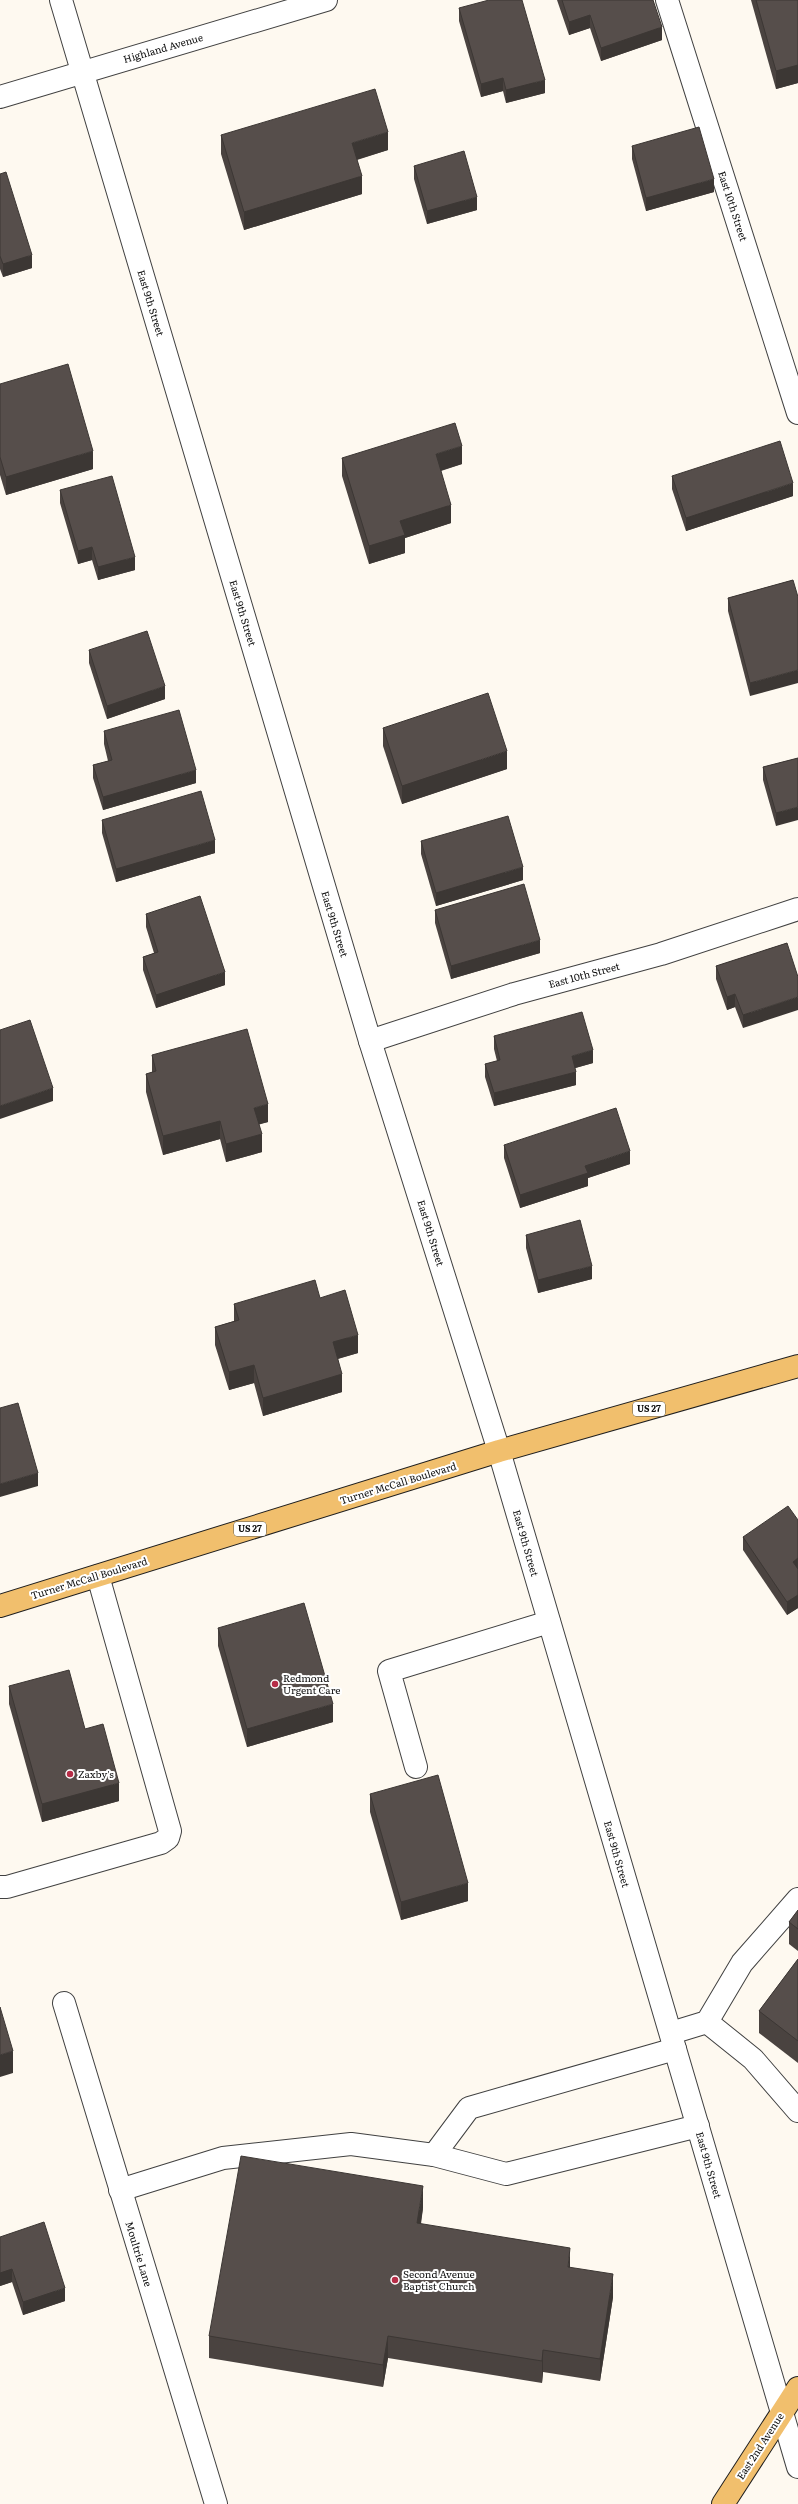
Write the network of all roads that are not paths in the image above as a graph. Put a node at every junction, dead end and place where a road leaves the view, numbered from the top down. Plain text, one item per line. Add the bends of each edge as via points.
1 (61, 0) edge
2 (326, 0) edge
3 (667, 0) edge
4 (82, 72) junction
5 (0, 96) edge
6 (798, 413) edge
7 (798, 909) edge
8 (370, 1041) junction
9 (798, 1366) edge
10 (499, 1451) junction
11 (98, 1576) junction
12 (0, 1606) edge
13 (549, 1622) junction
14 (416, 1767) dead end
15 (0, 1886) edge
16 (798, 1899) edge
17 (64, 2003) dead end
18 (707, 2022) junction
19 (673, 2041) junction
20 (798, 2112) edge
21 (698, 2126) junction
22 (434, 2155) junction
23 (120, 2190) junction
24 (798, 2388) edge
25 (782, 2412) junction
26 (798, 2467) edge
27 (216, 2504) edge
28 (723, 2504) edge

1 - 4 street, East 9th Street
2 - 4 street, Highland Avenue
3 - 6 street, East 10th Street
4 - 5 street, Highland Avenue
4 - 8 street, East 9th Street
7 - 8 street, East 10th Street via 661,954 514,994
8 - 10 street, East 9th Street
9 - 10 main road, Turner McCall Boulevard / US 27
10 - 11 main road, Turner McCall Boulevard / US 27
10 - 13 street, East 9th Street
11 - 12 main road, Turner McCall Boulevard / US 27
11 - 15 street via 170,1831 168,1838 161,1843 7,1887
13 - 14 street via 389,1671
13 - 19 street, East 9th Street
16 - 18 street via 742,1963
17 - 23 street, Moultrie Lane
18 - 19 street
18 - 20 street via 753,2059
19 - 21 street, East 9th Street
19 - 22 street via 469,2108
21 - 22 street via 506,2174
21 - 25 street, East 9th Street
22 - 23 street via 351,2144 253,2154 223,2158
23 - 27 street, Moultrie Lane
24 - 25 main road, East 2nd Avenue
25 - 26 street, East 9th Street
25 - 28 main road, East 2nd Avenue

